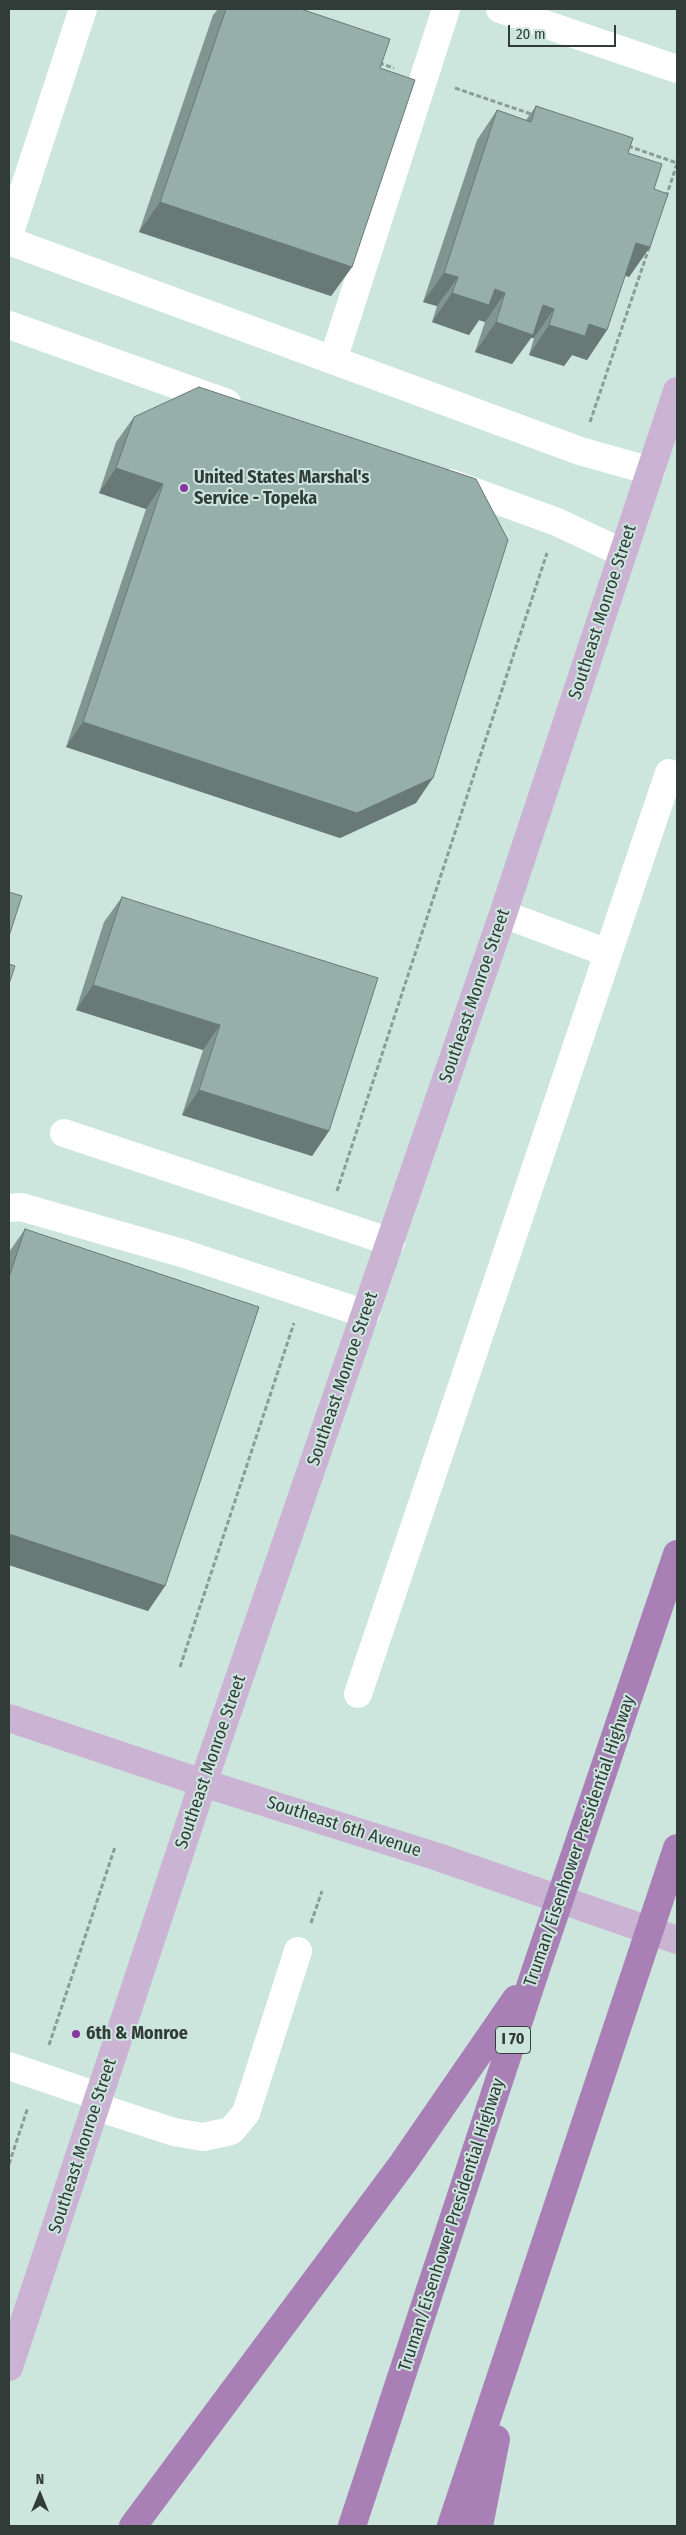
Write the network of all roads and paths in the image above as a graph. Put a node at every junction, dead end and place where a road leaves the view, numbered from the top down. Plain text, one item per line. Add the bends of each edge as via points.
1 (83, 9) edge
2 (446, 9) edge
3 (500, 9) edge
4 (677, 69) edge
5 (677, 164) edge
6 (665, 201) edge
7 (9, 235) edge
8 (652, 238) edge
9 (9, 241) edge
10 (9, 325) edge
11 (333, 360) junction
12 (677, 391) edge
13 (252, 412) edge
14 (580, 452) junction
15 (651, 471) junction
16 (428, 475) edge
17 (557, 522) junction
18 (623, 553) junction
19 (669, 773) dead end
20 (503, 914) junction
21 (608, 953) junction
22 (64, 1133) dead end
23 (9, 1208) edge
24 (327, 1221) junction
25 (391, 1242) junction
26 (303, 1293) junction
27 (366, 1314) junction
28 (677, 1554) edge
29 (180, 1667) dead end
30 (358, 1694) dead end
31 (9, 1718) edge
32 (204, 1783) junction
33 (115, 1847) dead end
34 (677, 1848) edge
35 (677, 1940) edge
36 (298, 1951) dead end
37 (536, 1969) junction
38 (9, 2066) edge
39 (39, 2076) junction
40 (98, 2102) junction
41 (9, 2164) edge
42 (516, 2335) junction
43 (9, 2367) edge
44 (133, 2526) edge
45 (352, 2526) edge
46 (451, 2526) edge
47 (479, 2526) edge

1 - 7 street
2 - 11 street
3 - 4 street
5 - 6 path
8 - 14 path
9 - 11 street
10 - 13 street
11 - 14 street
12 - 15 main road, Southeast Monroe Street
14 - 15 street
15 - 18 main road, Southeast Monroe Street
16 - 17 street
17 - 18 street
17 - 24 path
18 - 20 main road, Southeast Monroe Street
19 - 21 street
20 - 21 street
20 - 25 main road, Southeast Monroe Street
21 - 30 street
22 - 24 street
23 - 26 street via 21,1207 185,1254
24 - 25 street
25 - 27 main road, Southeast Monroe Street
26 - 27 street
26 - 29 path
27 - 32 main road, Southeast Monroe Street
28 - 37 highway, Truman/Eisenhower Presidential Highway / I 70
31 - 32 main road, Southeast 6th Avenue
32 - 35 main road, Southeast 6th Avenue via 438,1857
32 - 40 main road, Southeast Monroe Street
33 - 39 path
34 - 42 highway
36 - 40 street via 246,2113 231,2131 202,2136 174,2132
37 - 44 highway via 403,2163
37 - 45 highway, Truman/Eisenhower Presidential Highway / I 70
38 - 39 street
39 - 40 street
39 - 41 path
40 - 43 main road, Southeast Monroe Street
42 - 46 highway
42 - 47 highway

